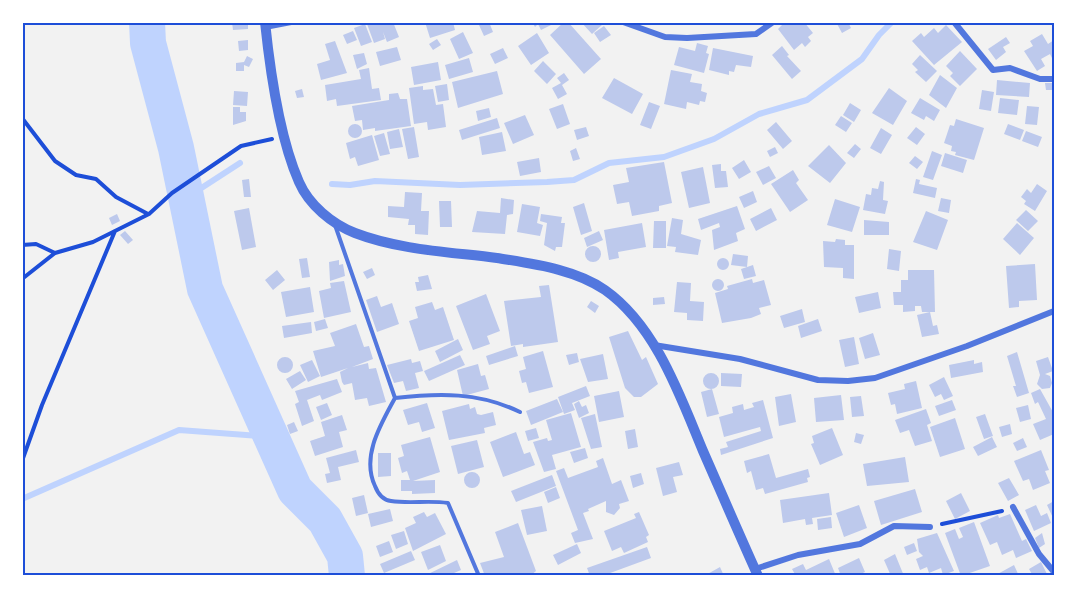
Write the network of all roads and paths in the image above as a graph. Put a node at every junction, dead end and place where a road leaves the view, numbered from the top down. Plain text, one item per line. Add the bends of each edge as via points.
1 (291, 22) edge
2 (623, 22) edge
3 (773, 22) edge
4 (954, 22) edge
5 (265, 25) edge
6 (1054, 79) edge
7 (22, 118) edge
8 (285, 136) junction
9 (149, 214) junction
10 (334, 222) junction
11 (115, 231) junction
12 (22, 245) edge
13 (55, 253) junction
14 (22, 279) edge
15 (1054, 311) edge
16 (653, 345) junction
17 (395, 398) junction
18 (520, 412) dead end
19 (22, 461) edge
20 (1013, 507) joint
21 (930, 526) joint
22 (756, 572) edge
23 (1054, 572) edge
24 (479, 576) edge

1 - 5 street
2 - 3 street via 665,37 687,38 756,34
4 - 6 street via 993,70 1010,68 1040,79
5 - 8 street
7 - 9 path via 55,161 76,176 96,179 116,197
8 - 9 path via 241,146 172,193
8 - 10 street via 300,183 320,212
9 - 11 path
10 - 16 street via 390,243 523,262 570,273 605,290 633,315
10 - 17 lane
11 - 13 path
11 - 19 path
12 - 13 path via 36,244
13 - 14 path
15 - 16 street via 875,378 848,381 818,380 740,359
16 - 22 street via 687,412
17 - 18 lane via 448,393 464,398 476,396
17 - 24 lane via 371,456 372,479 379,495 390,501 448,503
20 - 21 path
20 - 23 street via 1039,554
21 - 22 street via 894,526 861,544 798,555

